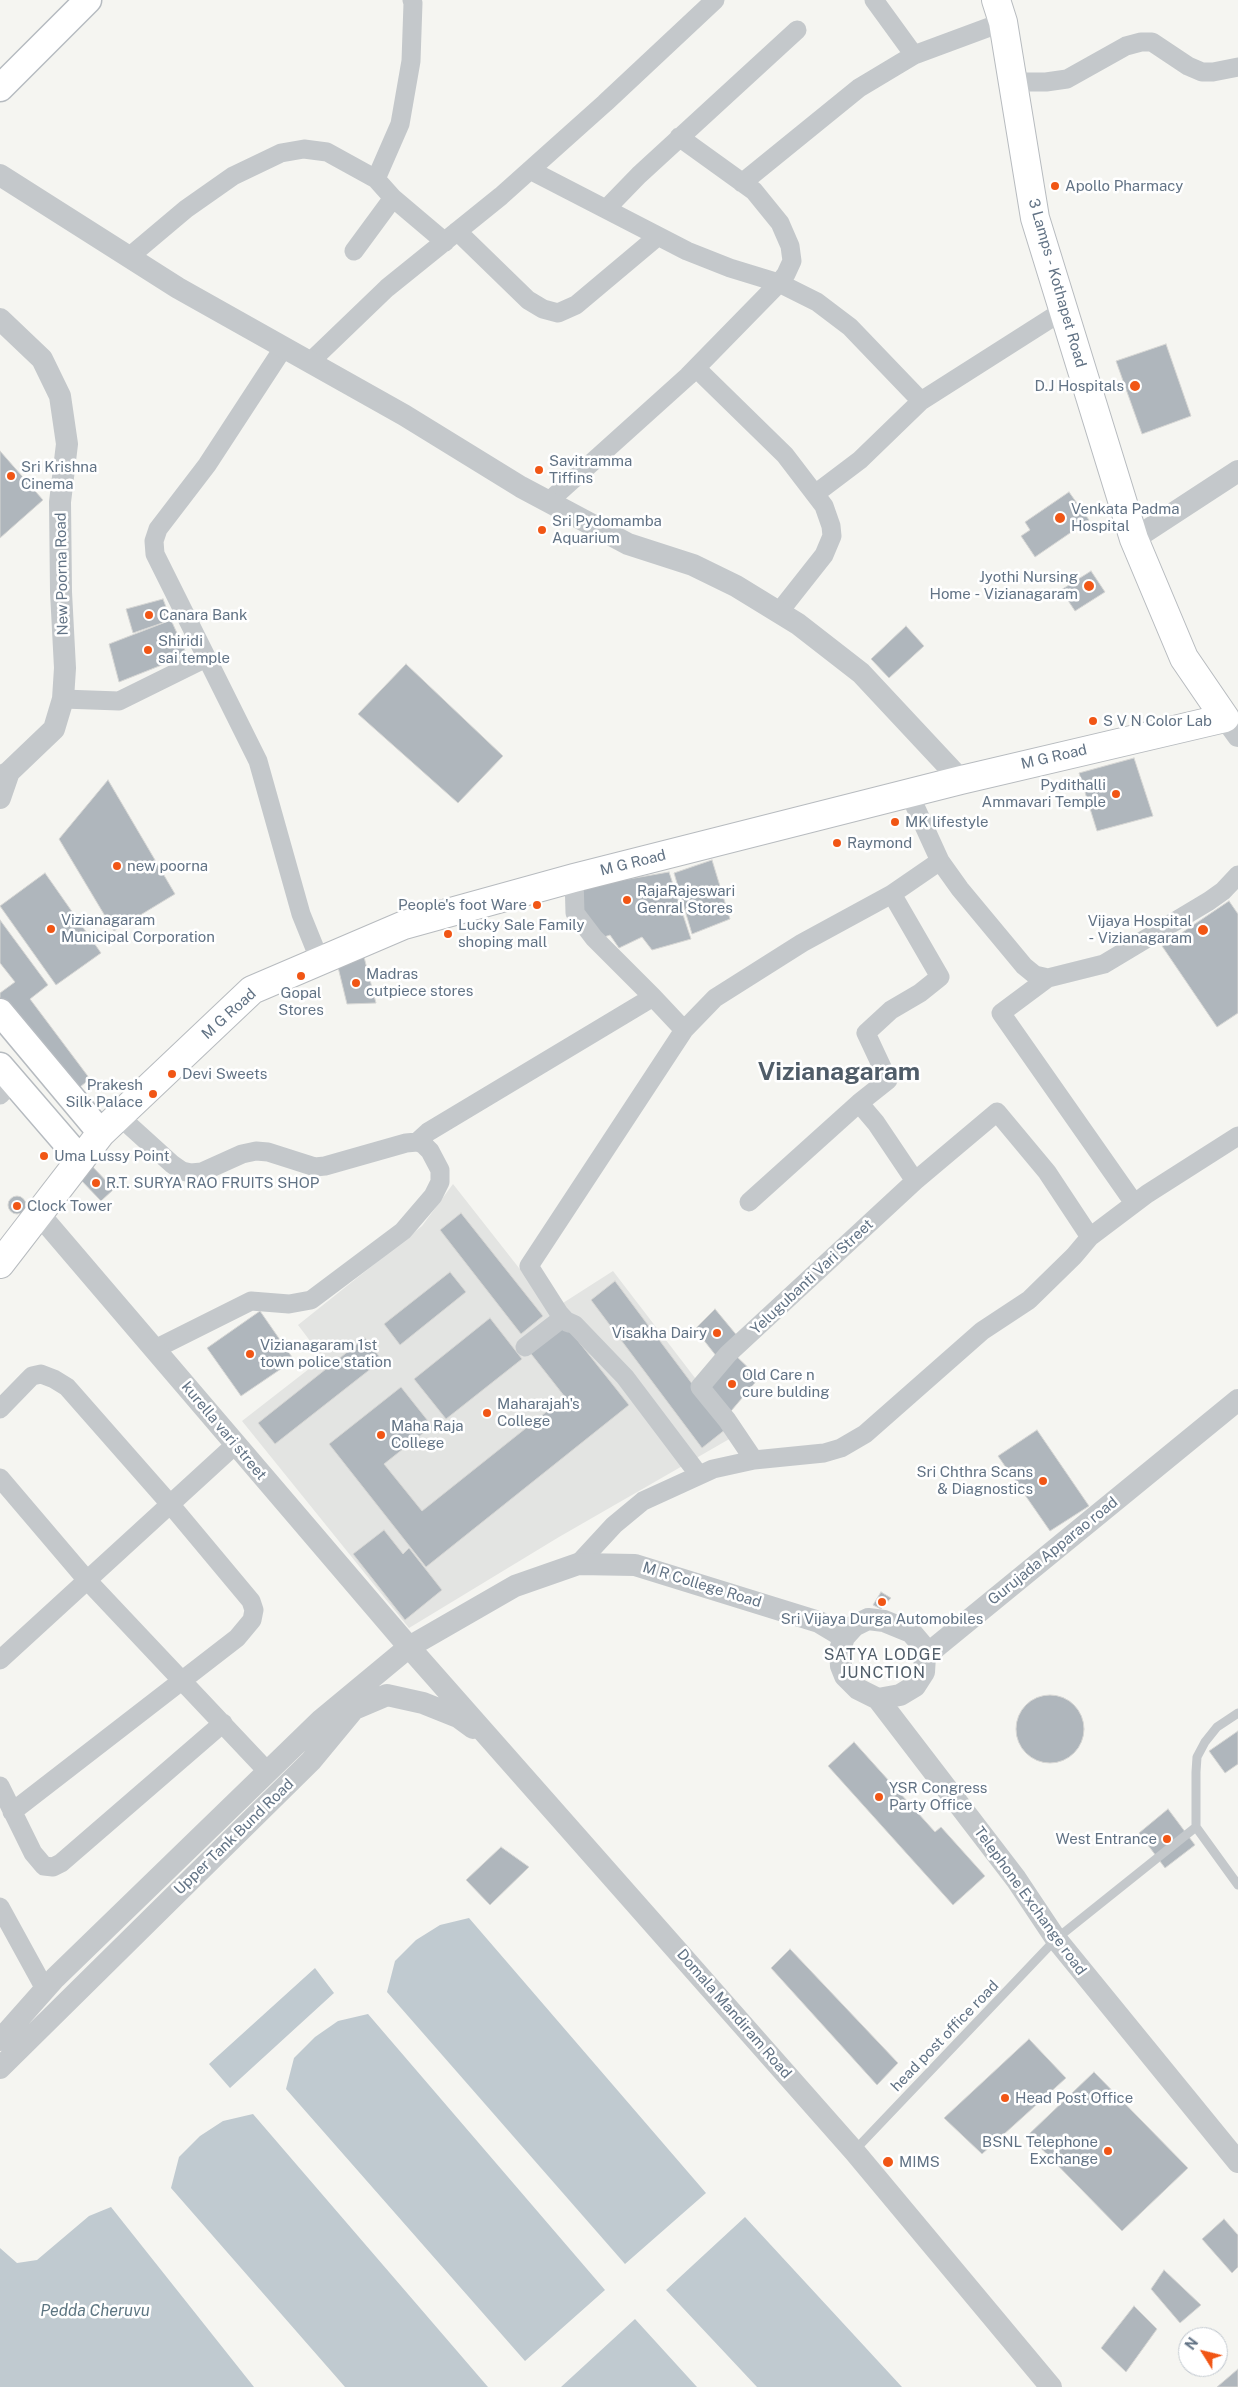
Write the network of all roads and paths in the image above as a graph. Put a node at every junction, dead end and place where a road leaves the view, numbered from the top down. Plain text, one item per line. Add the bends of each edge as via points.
1 (88, 0) edge
2 (412, 0) edge
3 (715, 0) edge
4 (874, 0) edge
5 (999, 11) edge
6 (797, 30) dead end
7 (914, 55) junction
8 (1238, 67) edge
9 (1013, 82) junction
10 (0, 88) edge
11 (679, 137) junction
12 (530, 170) junction
13 (0, 175) edge
14 (376, 179) junction
15 (742, 182) junction
16 (393, 198) junction
17 (606, 209) junction
18 (451, 236) junction
19 (657, 237) junction
20 (354, 251) dead end
21 (129, 257) junction
22 (779, 283) junction
23 (1064, 310) junction
24 (0, 318) edge
25 (284, 347) junction
26 (310, 362) junction
27 (696, 368) junction
28 (921, 401) junction
29 (1238, 471) edge
30 (815, 494) junction
31 (548, 502) junction
32 (1134, 539) junction
33 (779, 612) junction
34 (206, 658) junction
35 (63, 698) junction
36 (1232, 727) edge
37 (5, 774) edge
38 (961, 780) junction
39 (909, 793) junction
40 (0, 798) edge
41 (940, 861) junction
42 (1238, 875) edge
43 (574, 878) junction
44 (892, 894) junction
45 (320, 961) junction
46 (1048, 978) junction
47 (653, 997) junction
48 (0, 1012) edge
49 (684, 1030) junction
50 (4, 1081) edge
51 (859, 1103) junction
52 (110, 1125) junction
53 (1238, 1136) edge
54 (417, 1142) junction
55 (81, 1160) junction
56 (915, 1181) junction
57 (749, 1202) dead end
58 (1134, 1203) junction
59 (39, 1214) junction
60 (1090, 1236) junction
61 (0, 1264) edge
62 (568, 1323) junction
63 (525, 1348) dead end
64 (155, 1349) junction
65 (1238, 1400) edge
66 (0, 1409) edge
67 (236, 1444) junction
68 (754, 1460) junction
69 (699, 1475) junction
70 (0, 1478) edge
71 (170, 1504) junction
72 (578, 1564) junction
73 (86, 1579) junction
74 (844, 1637) junction
75 (409, 1648) junction
76 (925, 1656) junction
77 (0, 1660) edge
78 (183, 1680) junction
79 (878, 1699) junction
80 (1238, 1712) edge
81 (223, 1723) junction
82 (493, 1741) junction
83 (268, 1772) junction
84 (0, 1786) edge
85 (12, 1812) junction
86 (1196, 1827) junction
87 (1238, 1885) edge
88 (0, 1907) edge
89 (1056, 1939) junction
90 (45, 1989) junction
91 (0, 2040) edge
92 (0, 2068) edge
93 (854, 2151) junction
94 (1238, 2162) edge
95 (1051, 2387) edge

1 - 10 main road
2 - 14 street via 411,61 400,124
3 - 12 street
4 - 7 street
5 - 7 street
5 - 9 main road, 3 Lamps - Kothapet Road
6 - 11 street
7 - 15 street via 859,88
8 - 9 street via 1202,72 1152,42 1141,42 1126,46 1066,79
9 - 23 main road, 3 Lamps - Kothapet Road via 1035,218
11 - 15 street
11 - 17 street
12 - 17 street
12 - 18 street
13 - 21 street
14 - 16 street
14 - 21 street via 326,152 304,149 281,153 233,176
15 - 22 street via 754,191 780,222 790,246 792,261
16 - 18 street
16 - 20 street
17 - 19 street
18 - 19 street via 528,300 558,313 576,305
18 - 26 street via 388,288
19 - 22 street via 730,268
21 - 25 street
22 - 27 street
22 - 28 street via 817,302 850,326
23 - 28 street
23 - 32 main road, 3 Lamps - Kothapet Road
24 - 35 street, New Poorna Road via 42,359 60,396 66,444 60,502
25 - 26 street
25 - 34 street via 207,465 158,529 154,542 159,565
26 - 31 street
27 - 30 street via 785,455
27 - 31 street
28 - 30 street via 860,460
29 - 32 street
30 - 33 street via 824,506 832,536 824,556
31 - 33 street via 628,544 693,565
32 - 36 main road, 3 Lamps - Kothapet Road via 1184,658
33 - 38 street via 861,673
34 - 35 street via 119,700
34 - 45 street via 258,761 301,914
35 - 37 street, New Poorna Road via 54,729
36 - 38 main road, M G Road
37 - 40 street
38 - 39 main road, M G Road
39 - 41 street
39 - 43 main road, M G Road
41 - 44 street
41 - 46 street via 1024,966
42 - 46 street via 1209,901 1104,964
43 - 45 main road, M G Road via 404,924
43 - 47 street via 575,914 594,938
44 - 49 street via 802,943 715,998
44 - 51 street via 940,978 891,1010 866,1033 888,1080
45 - 52 main road, M G Road via 252,990
46 - 58 street via 1001,1013
47 - 49 street
47 - 54 street via 428,1132
48 - 52 main road
49 - 62 street via 529,1266
50 - 55 main road
51 - 56 street
51 - 57 street
52 - 54 street via 182,1171 191,1173 202,1172 256,1151 314,1167
52 - 55 main road, M G Road
53 - 58 street
54 - 64 street via 423,1144 435,1159 440,1170 440,1182 417,1217 396,1237 311,1300 289,1304 251,1301
55 - 59 main road, M G Road
56 - 60 street, Yelugubanti Vari Street via 997,1112 1047,1172
56 - 68 street, Yelugubanti Vari Street via 728,1354 700,1388 722,1413
58 - 60 street
59 - 61 main road, M G Road
59 - 64 street, kurella vari street
60 - 68 street via 1029,1300 982,1331 865,1434 841,1448 824,1453
62 - 63 street via 560,1320
62 - 69 street via 581,1330 625,1377
64 - 67 street, kurella vari street
65 - 76 street, Gurujada Apparao road
66 - 71 street via 32,1376 41,1374 54,1379 67,1387
67 - 71 street
67 - 75 street, kurella vari street
68 - 69 street
69 - 72 street via 644,1501 614,1524
70 - 73 street
71 - 73 street
71 - 78 street via 251,1601 254,1610 252,1620 237,1638
72 - 74 street, M R College Road via 635,1564 819,1622
72 - 75 street, M R College Road via 515,1586
73 - 77 street
73 - 78 street
74 - 76 street via 854,1626 868,1619 884,1621 911,1632 922,1645
74 - 79 street, Telephone Exchange road via 840,1650 845,1676 858,1689
75 - 82 street, Domala Mandiram Road
75 - 83 street, Upper Tank Bund Road via 321,1720
76 - 79 street via 924,1672 915,1686 900,1695
78 - 81 street
78 - 85 street
79 - 89 street, Telephone Exchange road via 1016,1879
80 - 86 lane via 1217,1727 1197,1757
81 - 83 street
81 - 85 street via 53,1867 39,1862
82 - 92 street, Upper Tank Bund Road via 458,1718 423,1703 386,1695 354,1709 312,1761
82 - 93 street, Domala Mandiram Road
83 - 90 street, Upper Tank Bund Road
84 - 85 street
86 - 87 lane
86 - 89 lane, head post office road
88 - 90 street
89 - 93 lane, head post office road
89 - 94 street, Telephone Exchange road
90 - 91 street, Upper Tank Bund Road
93 - 95 street, Domala Mandiram Road

